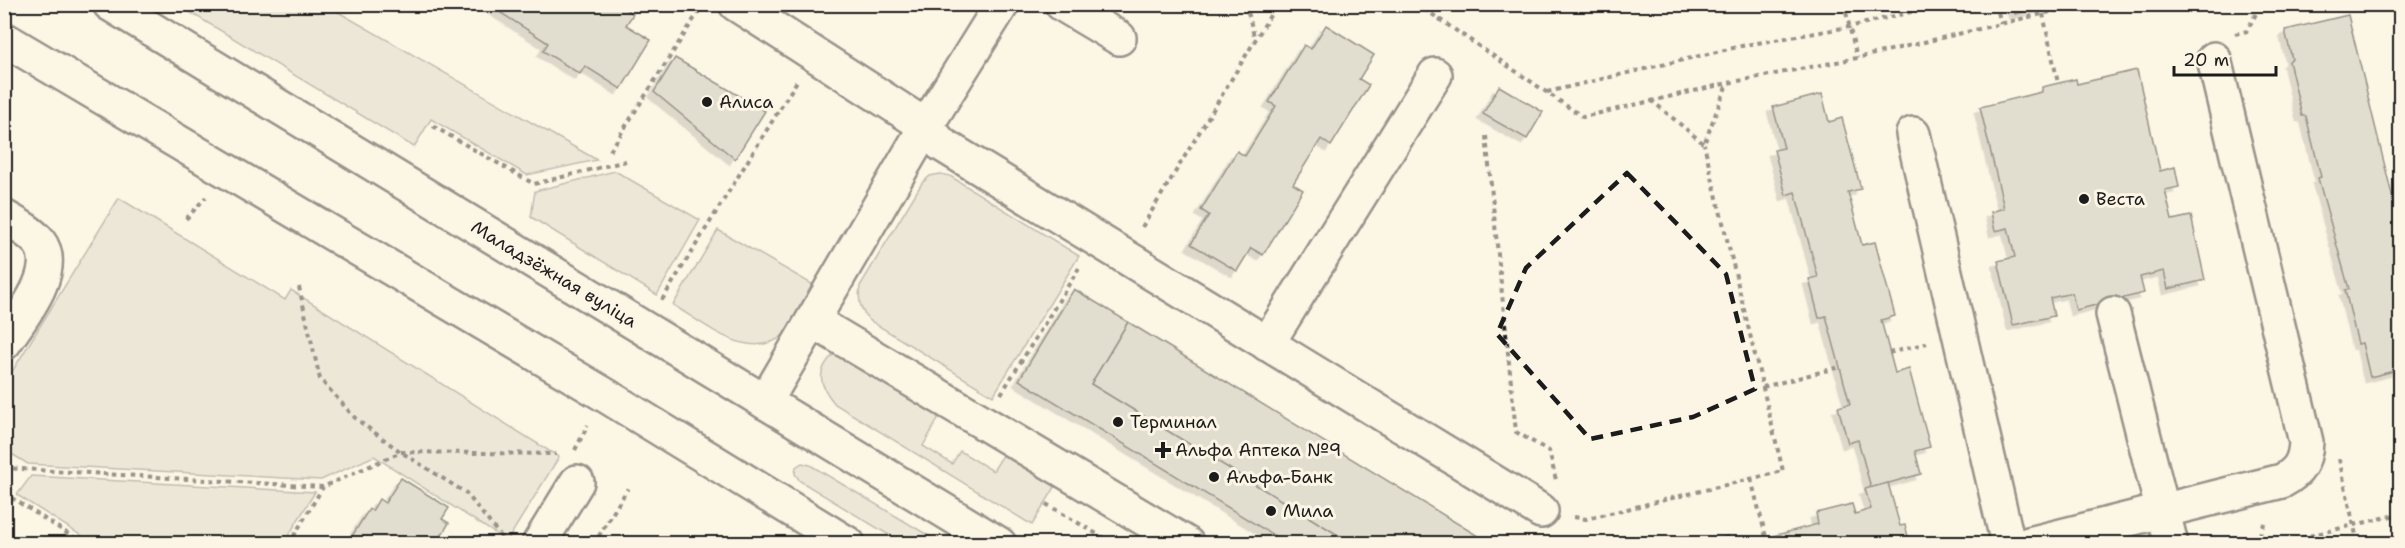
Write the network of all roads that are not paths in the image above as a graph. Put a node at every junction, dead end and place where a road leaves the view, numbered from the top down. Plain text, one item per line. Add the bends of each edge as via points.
1 (110, 4) edge
2 (1002, 4) edge
3 (1062, 4) edge
4 (741, 6) edge
5 (138, 15) edge
6 (1119, 38) dead end
7 (4, 39) edge
8 (2214, 58) dead end
9 (1435, 75) dead end
10 (926, 126) junction
11 (1913, 134) dead end
12 (4, 217) edge
13 (2113, 314) dead end
14 (813, 321) junction
15 (4, 343) edge
16 (1267, 344) junction
17 (765, 402) junction
18 (569, 468) road end
19 (1556, 507) road end
20 (2162, 510) junction
21 (539, 543) edge
22 (848, 543) edge
23 (999, 543) edge
24 (1187, 543) edge
25 (2008, 543) edge
26 (2029, 543) edge
27 (2171, 543) edge

1 - 5 main road, Маладзёжная вуліца
2 - 10 main road
3 - 6 main road
4 - 10 main road
5 - 17 main road, Маладзёжная вуліца
7 - 22 main road
8 - 20 main road via 2306,454 2293,475 2282,481
9 - 16 main road
10 - 14 main road
10 - 16 main road via 941,144
11 - 25 main road
12 - 15 main road via 40,243 46,269 41,285
13 - 20 main road
14 - 17 main road
14 - 24 main road
16 - 19 main road
17 - 23 main road, Маладзёжная вуліца
18 - 21 main road
20 - 26 main road
20 - 27 main road

